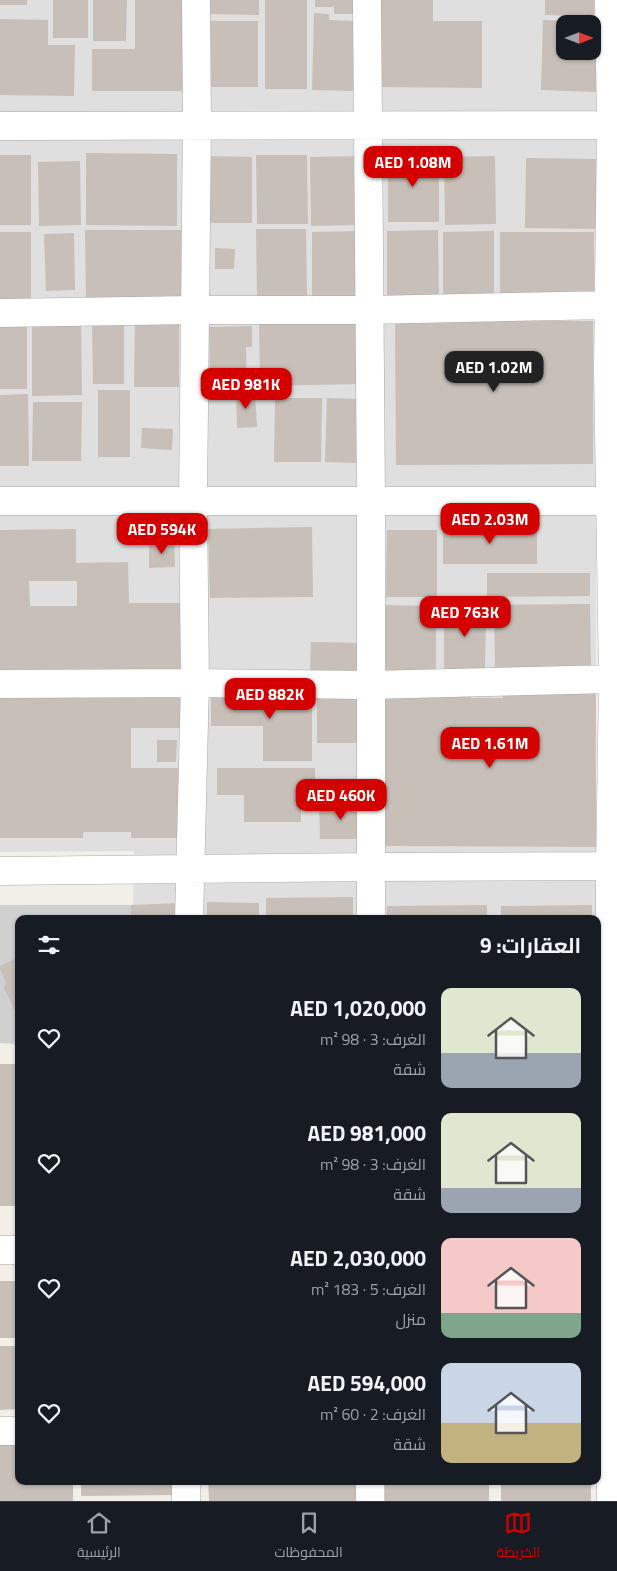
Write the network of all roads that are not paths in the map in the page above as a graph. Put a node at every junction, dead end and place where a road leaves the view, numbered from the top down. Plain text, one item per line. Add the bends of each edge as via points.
1 (196, 0) edge
2 (367, 0) edge
3 (609, 0) edge
4 (198, 125) junction
5 (367, 125) junction
6 (614, 125) edge
7 (0, 126) edge
8 (609, 305) junction
9 (195, 310) junction
10 (369, 310) junction
11 (0, 313) edge
12 (612, 370) edge
13 (0, 501) edge
14 (193, 501) junction
15 (371, 501) junction
16 (614, 501) edge
17 (613, 679) junction
18 (195, 683) junction
19 (0, 684) edge
20 (371, 685) junction
21 (613, 866) edge
22 (371, 867) junction
23 (190, 869) junction
24 (0, 871) edge
25 (189, 915) edge
26 (370, 915) edge
27 (604, 1062) edge
28 (608, 1248) edge
29 (0, 1250) edge
30 (15, 1250) edge
31 (604, 1424) edge
32 (0, 1431) edge
33 (15, 1431) edge
34 (186, 1485) edge
35 (370, 1485) edge
36 (186, 1501) edge
37 (370, 1501) edge
38 (611, 1501) edge

1 - 4 street
2 - 5 street
3 - 6 street
4 - 5 street
4 - 7 street
4 - 9 street
5 - 6 street
5 - 10 street
6 - 8 street
8 - 10 street
8 - 12 street
9 - 10 street
9 - 11 street
9 - 14 street
10 - 15 street
12 - 16 street
13 - 14 street
14 - 15 street
14 - 18 street
15 - 16 street
15 - 20 street
16 - 17 street
17 - 20 street
17 - 21 street
18 - 19 street
18 - 20 street
18 - 23 street
20 - 22 street
21 - 22 street
21 - 27 street
22 - 23 street
22 - 26 street
23 - 24 street
23 - 25 street
27 - 28 street
28 - 31 street
29 - 30 street
31 - 38 street
32 - 33 street
34 - 36 street
35 - 37 street

